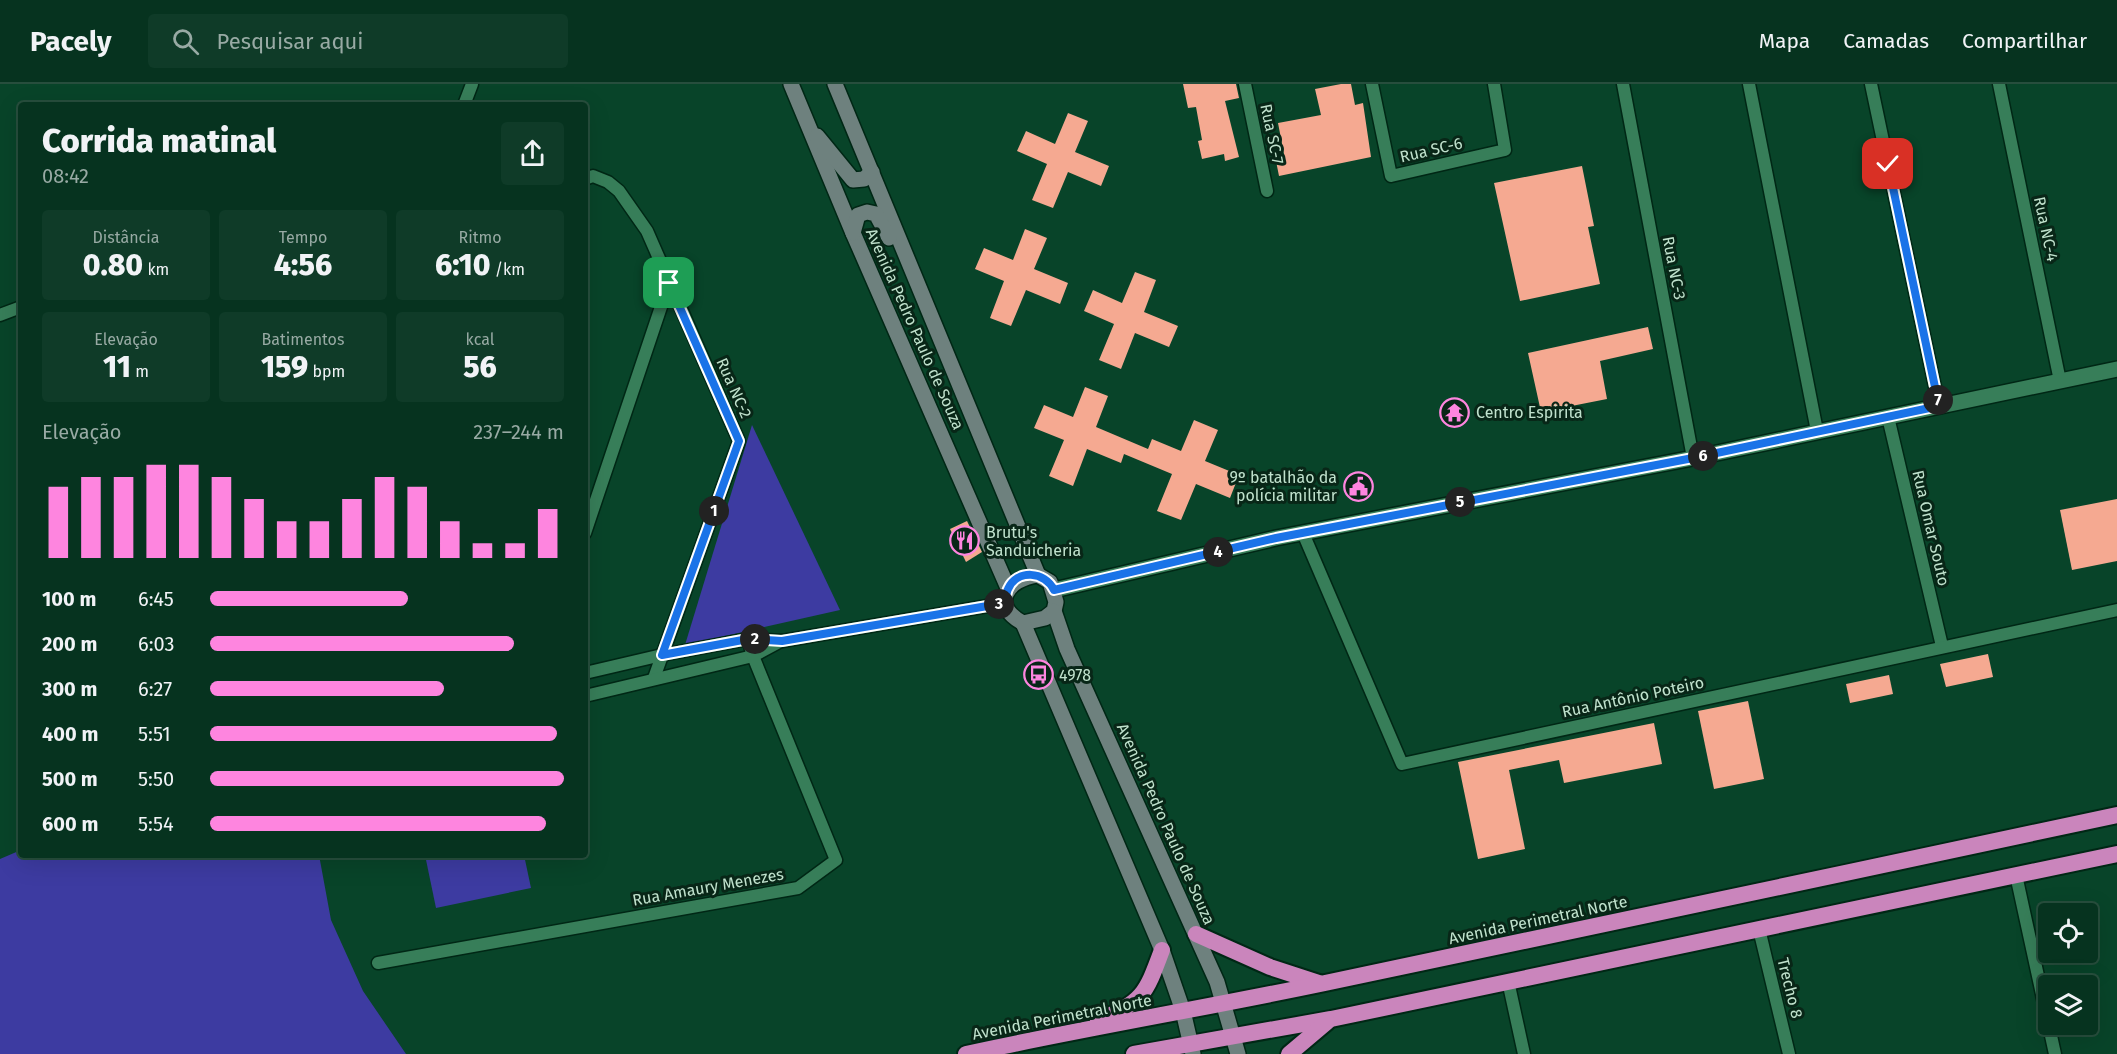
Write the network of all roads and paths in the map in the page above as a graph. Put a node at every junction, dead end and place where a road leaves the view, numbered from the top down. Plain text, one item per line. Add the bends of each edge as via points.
1 (472, 84) edge
2 (791, 84) edge
3 (835, 84) edge
4 (1245, 84) edge
5 (1372, 84) edge
6 (1494, 84) edge
7 (1623, 84) edge
8 (1749, 84) edge
9 (1871, 84) edge
10 (1999, 84) edge
11 (465, 102) edge
12 (809, 128) junction
13 (872, 172) junction
14 (589, 177) edge
15 (1267, 191) dead end
16 (853, 232) junction
17 (901, 247) junction
18 (669, 283) junction
19 (18, 308) edge
20 (0, 315) edge
21 (2117, 369) edge
22 (2060, 381) junction
23 (1939, 406) junction
24 (1888, 417) junction
25 (1817, 431) junction
26 (1693, 458) junction
27 (588, 524) edge
28 (1303, 534) junction
29 (1038, 574) junction
30 (1054, 590) junction
31 (1006, 595) junction
32 (2117, 610) edge
33 (1054, 611) junction
34 (1023, 623) junction
35 (748, 639) junction
36 (782, 641) junction
37 (1942, 646) junction
38 (662, 655) junction
39 (753, 656) junction
40 (588, 672) edge
41 (654, 678) junction
42 (588, 695) edge
43 (2117, 815) edge
44 (2117, 854) edge
45 (2016, 875) junction
46 (1759, 929) junction
47 (1196, 934) junction
48 (1162, 950) junction
49 (378, 963) dead end
50 (1508, 981) junction
51 (1323, 984) junction
52 (1223, 1003) junction
53 (1183, 1011) junction
54 (1331, 1019) junction
55 (1074, 1031) junction
56 (1233, 1036) junction
57 (1192, 1049) edge
58 (966, 1054) edge
59 (1134, 1054) edge
60 (1238, 1054) edge
61 (1289, 1054) edge
62 (1524, 1054) edge
63 (1789, 1054) edge
64 (2055, 1054) edge

1 - 11 street
2 - 12 main road, Avenida Pedro Paulo de Souza
3 - 13 main road, Avenida Pedro Paulo de Souza
4 - 15 street, Rua SC-7
5 - 6 street, Rua SC-6 via 1391,176 1505,150
7 - 26 street, Rua NC-3
8 - 25 street
9 - 23 street
10 - 22 street, Rua NC-4
12 - 13 main road via 853,180 864,179
12 - 16 main road, Avenida Pedro Paulo de Souza
13 - 17 main road, Avenida Pedro Paulo de Souza
14 - 18 street, Rua NC-2 via 608,182 624,199 647,231
16 - 17 main road via 858,215 876,214 891,241
16 - 31 main road, Avenida Pedro Paulo de Souza
17 - 29 main road, Avenida Pedro Paulo de Souza
18 - 27 street
18 - 38 street, Rua NC-2 via 739,441
19 - 20 street
21 - 22 street
22 - 23 street
23 - 24 street
24 - 25 street
24 - 37 street, Rua Omar Souto
25 - 26 street
26 - 28 street
28 - 30 street
28 - 37 street, Rua Antônio Poteiro via 1402,764
29 - 30 main road
29 - 31 main road via 1017,579
30 - 33 main road
31 - 34 main road via 1012,617
31 - 36 street
32 - 37 street, Rua Antônio Poteiro
33 - 34 main road via 1045,618
33 - 47 main road, Avenida Pedro Paulo de Souza via 1067,650
34 - 48 main road
35 - 36 street
35 - 38 street
35 - 39 street, Rua Amaury Menezes
36 - 39 street
38 - 40 street
38 - 41 street, Rua NC-2
39 - 41 street
39 - 49 street, Rua Amaury Menezes via 836,860 798,888
41 - 42 street
43 - 51 highway, Avenida Perimetral Norte
44 - 45 highway
45 - 46 highway
45 - 64 street
46 - 50 highway
46 - 63 street, Trecho 8
47 - 51 highway via 1270,967
47 - 52 main road, Avenida Pedro Paulo de Souza
48 - 53 main road
48 - 55 highway via 1149,987 1139,998 1126,1009
50 - 54 highway
50 - 62 street
51 - 52 highway, Avenida Perimetral Norte
52 - 53 highway, Avenida Perimetral Norte
52 - 56 main road, Avenida Pedro Paulo de Souza
53 - 55 highway, Avenida Perimetral Norte
53 - 57 main road
54 - 56 highway
54 - 61 highway
55 - 58 highway, Avenida Perimetral Norte
56 - 57 highway
56 - 60 main road, Avenida Pedro Paulo de Souza
57 - 59 highway

